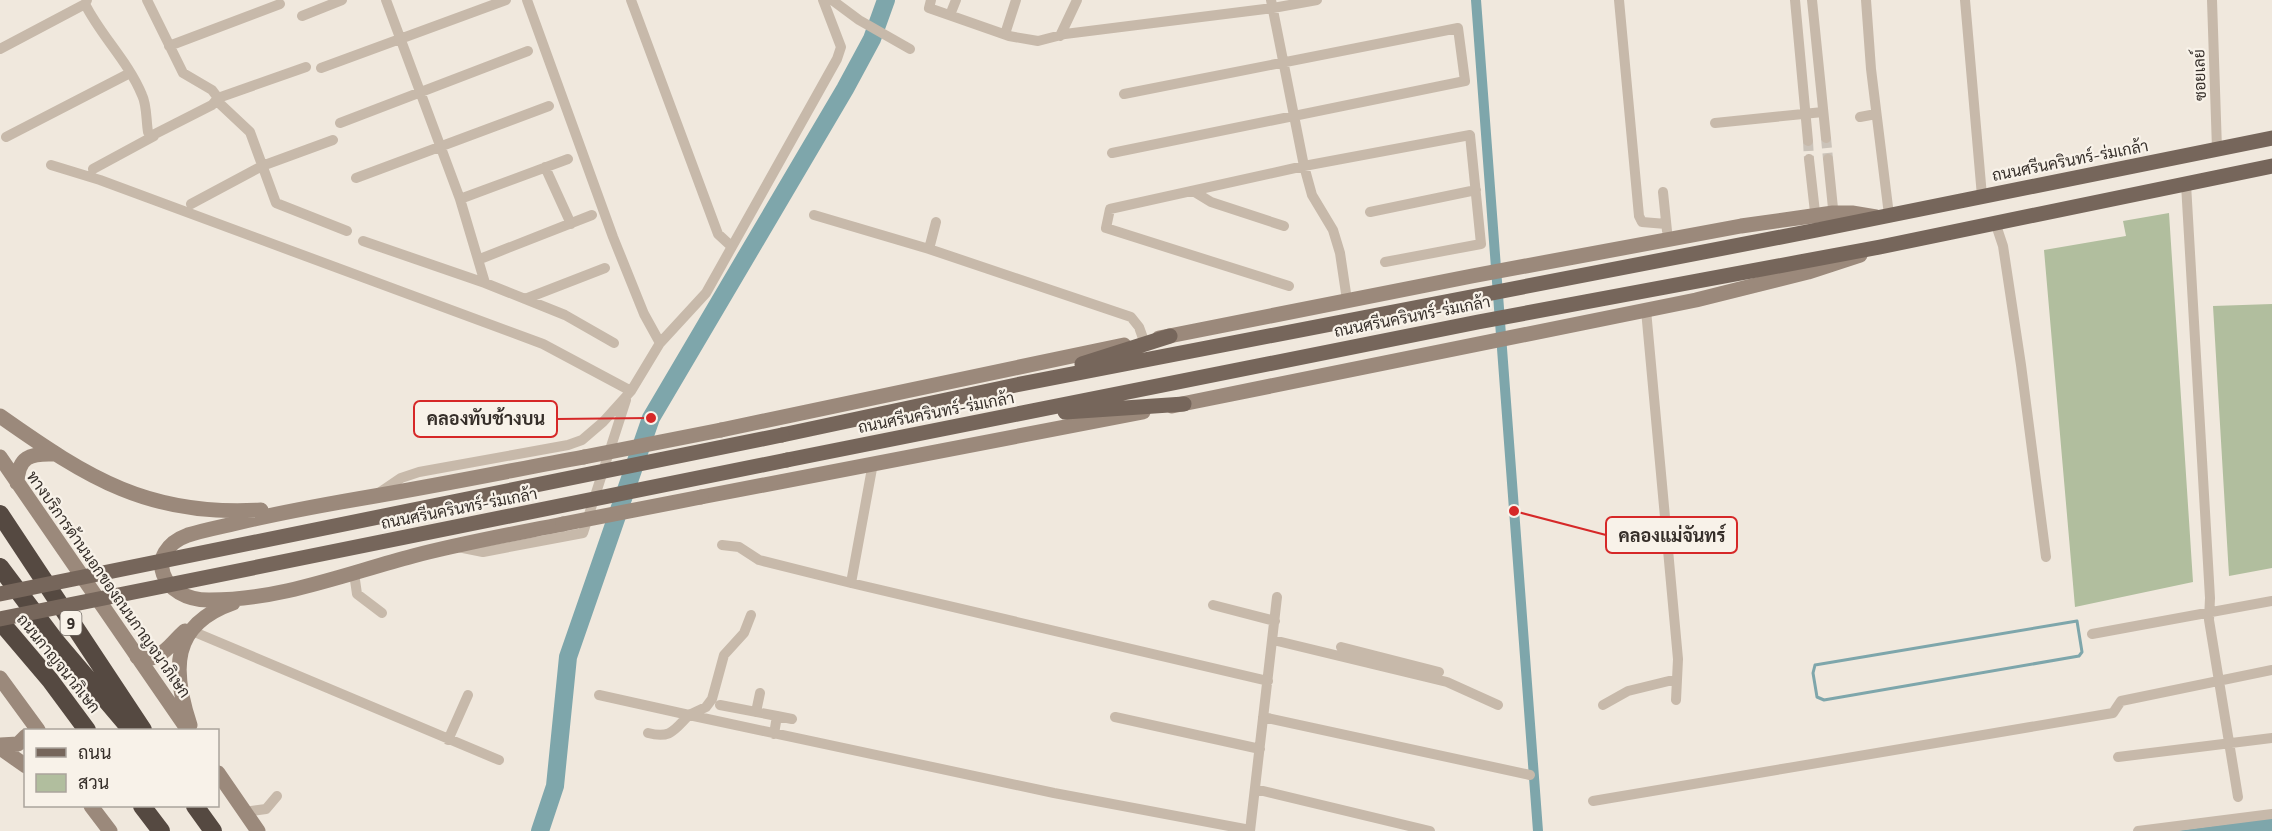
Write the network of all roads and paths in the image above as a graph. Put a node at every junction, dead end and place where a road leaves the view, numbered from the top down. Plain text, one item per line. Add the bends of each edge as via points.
1 (147, 0) edge
2 (342, 0) edge
3 (386, 0) edge
4 (506, 0) edge
5 (527, 0) edge
6 (631, 0) edge
7 (823, 0) edge
8 (832, 0) edge
9 (931, 0) edge
10 (956, 0) edge
11 (1016, 0) edge
12 (1077, 0) edge
13 (1317, 0) edge
14 (1619, 0) edge
15 (1795, 0) edge
16 (1812, 0) edge
17 (1866, 0) edge
18 (1965, 0) edge
19 (2212, 0) edge
20 (86, 2) edge
21 (488, 3) edge
22 (280, 4) dead end
23 (1272, 4) edge
24 (302, 15) dead end
25 (950, 15) junction
26 (1005, 34) junction
27 (1060, 36) junction
28 (400, 39) junction
29 (169, 46) junction
30 (0, 49) edge
31 (910, 49) dead end
32 (528, 51) dead end
33 (1284, 63) junction
34 (306, 68) dead end
35 (321, 68) dead end
36 (130, 73) junction
37 (420, 93) junction
38 (1124, 94) dead end
39 (218, 100) junction
40 (549, 106) dead end
41 (1823, 112) junction
42 (1805, 114) junction
43 (1876, 114) junction
44 (1294, 115) junction
45 (1860, 117) dead end
46 (340, 123) dead end
47 (1715, 123) dead end
48 (154, 136) junction
49 (6, 137) dead end
50 (1826, 138) tunnel mouth
51 (2272, 138) edge
52 (333, 140) dead end
53 (1808, 141) tunnel mouth
54 (440, 147) junction
55 (2217, 149) junction
56 (1112, 153) dead end
57 (568, 159) dead end
58 (1809, 159) tunnel mouth
59 (1828, 159) tunnel mouth
60 (51, 165) dead end
61 (262, 166) junction
62 (1304, 166) junction
63 (2272, 166) edge
64 (545, 167) junction
65 (93, 169) dead end
66 (356, 178) dead end
67 (2186, 184) junction
68 (1476, 190) junction
69 (1193, 191) junction
70 (1663, 192) dead end
71 (1982, 196) junction
72 (460, 199) junction
73 (191, 204) dead end
74 (1370, 212) dead end
75 (814, 214) dead end
76 (592, 215) dead end
77 (1882, 216) junction
78 (1834, 220) junction
79 (936, 222) dead end
80 (1995, 222) junction
81 (1816, 223) junction
82 (571, 224) junction
83 (1284, 226) dead end
84 (347, 231) dead end
85 (1667, 231) junction
86 (363, 241) dead end
87 (731, 246) junction
88 (1880, 247) junction
89 (929, 249) junction
90 (480, 259) junction
91 (1385, 262) dead end
92 (605, 268) dead end
93 (485, 283) junction
94 (1289, 286) dead end
95 (525, 299) junction
96 (1347, 300) junction
97 (1646, 310) junction
98 (1170, 336) junction
99 (1144, 341) junction
100 (614, 343) dead end
101 (660, 343) junction
102 (1016, 385) junction
103 (629, 394) junction
104 (1184, 404) junction
105 (0, 416) edge
106 (1003, 417) junction
107 (54, 454) junction
108 (0, 458) edge
109 (873, 463) junction
110 (419, 472) junction
111 (17, 483) junction
112 (420, 488) junction
113 (374, 496) junction
114 (305, 507) junction
115 (0, 514) edge
116 (722, 545) dead end
117 (453, 546) junction
118 (2046, 557) dead end
119 (0, 567) edge
120 (354, 573) junction
121 (850, 583) junction
122 (0, 594) edge
123 (1277, 597) dead end
124 (244, 599) junction
125 (2272, 601) edge
126 (1213, 605) dead end
127 (2209, 612) junction
128 (381, 613) dead end
129 (752, 615) dead end
130 (205, 618) junction
131 (0, 620) edge
132 (1275, 621) junction
133 (192, 631) junction
134 (2092, 634) dead end
135 (1273, 640) junction
136 (1341, 647) dead end
137 (1355, 656) junction
138 (137, 657) junction
139 (2272, 670) edge
140 (1439, 672) dead end
141 (0, 678) edge
142 (1677, 680) junction
143 (2219, 680) junction
144 (1268, 681) junction
145 (760, 693) dead end
146 (468, 695) dead end
147 (599, 695) dead end
148 (1676, 700) dead end
149 (720, 705) dead end
150 (1498, 705) dead end
151 (1603, 705) dead end
152 (756, 712) junction
153 (690, 715) junction
154 (777, 716) junction
155 (1115, 717) dead end
156 (1263, 717) junction
157 (792, 719) dead end
158 (30, 729) edge
159 (86, 729) edge
160 (131, 729) edge
161 (142, 729) edge
162 (189, 729) edge
163 (190, 729) edge
164 (648, 733) dead end
165 (774, 734) junction
166 (24, 738) edge
167 (2272, 738) edge
168 (448, 740) junction
169 (2229, 743) junction
170 (0, 746) edge
171 (1260, 749) junction
172 (2118, 757) dead end
173 (499, 759) dead end
174 (24, 764) edge
175 (219, 774) edge
176 (1530, 775) dead end
177 (1255, 789) junction
178 (277, 796) dead end
179 (2238, 797) dead end
180 (1593, 801) dead end
181 (92, 807) edge
182 (143, 807) edge
183 (196, 807) edge
184 (244, 812) junction
185 (2272, 814) edge
186 (110, 831) edge
187 (161, 831) edge
188 (213, 831) edge
189 (258, 831) edge
190 (1250, 831) edge
191 (1430, 831) edge
192 (2138, 831) edge

1 - 29 street
2 - 24 street
3 - 28 street
4 - 21 street
5 - 101 street via 613,237
6 - 87 street via 718,234
7 - 87 street via 838,34 841,52
8 - 31 street
9 - 25 street via 929,8
10 - 25 street
11 - 26 street
12 - 27 street
13 - 23 street
14 - 85 street via 1639,216 1642,222
15 - 42 street
16 - 41 street
17 - 43 street
18 - 71 street
19 - 55 street, ซอยเลย์
20 - 30 street
20 - 36 street via 94,22
21 - 28 street
22 - 29 street
23 - 27 street
23 - 33 street
25 - 26 street
26 - 27 street via 1038,41
28 - 35 street
28 - 37 street
29 - 39 street via 183,73 212,90
32 - 37 street
33 - 38 street
33 - 44 street
33 - 44 street via 1458,27 1465,81
34 - 39 street
36 - 48 street via 144,97 148,132
36 - 49 street
37 - 46 street
37 - 54 street
39 - 48 street
39 - 61 street via 250,132
40 - 54 street
41 - 42 street
41 - 50 street
42 - 47 street
42 - 53 street
43 - 45 street
43 - 77 street
44 - 56 street
44 - 62 street
48 - 65 street
51 - 55 main road, ถนนศรีนครินทร์-ร่มเกล้า
52 - 61 street
54 - 66 street
54 - 72 street
55 - 71 main road, ถนนศรีนครินทร์-ร่มเกล้า
57 - 64 street
58 - 81 street
59 - 78 street
60 - 103 street via 543,344
61 - 73 street
61 - 84 street via 276,203
62 - 68 street via 1470,135
62 - 69 street
62 - 96 street via 1312,195 1335,237
63 - 67 main road, ถนนศรีนครินทร์-ร่มเกล้า
64 - 72 street
64 - 82 street
67 - 80 main road, ถนนศรีนครินทร์-ร่มเกล้า
67 - 127 street
68 - 74 street
68 - 91 street via 1481,244
69 - 83 street via 1211,202
69 - 94 street via 1110,209 1106,228
70 - 85 street
71 - 77 main road, ถนนศรีนครินทร์-ร่มเกล้า
72 - 90 street
75 - 89 street
76 - 82 street
77 - 78 main road, ถนนศรีนครินทร์-ร่มเกล้า
78 - 81 main road, ถนนศรีนครินทร์-ร่มเกล้า
79 - 89 street
80 - 88 main road, ถนนศรีนครินทร์-ร่มเกล้า
80 - 118 street via 2003,246
81 - 85 main road, ถนนศรีนครินทร์-ร่มเกล้า
81 - 102 main road, ถนนศรีนครินทร์-ร่มเกล้า via 1525,288
82 - 90 street
85 - 96 main road, ถนนศรีนครินทร์-ร่มเกล้า via 1523,267
86 - 93 street
87 - 101 street via 706,293
88 - 97 main road, ถนนศรีนครินทร์-ร่มเกล้า via 1808,272
88 - 106 main road, ถนนศรีนครินทร์-ร่มเกล้า via 1528,312
89 - 99 street via 1131,318 1140,327
90 - 93 street
92 - 95 street
93 - 95 street
95 - 100 street via 565,315
96 - 98 main road, ถนนศรีนครินทร์-ร่มเกล้า
97 - 104 main road, ถนนศรีนครินทร์-ร่มเกล้า
97 - 142 street
98 - 99 main road, ถนนศรีนครินทร์-ร่มเกล้า
98 - 102 main road
99 - 112 main road, ถนนศรีนครินทร์-ร่มเกล้า, bridge via 721,430
101 - 103 street
102 - 122 main road, ถนนศรีนครินทร์-ร่มเกล้า, bridge
103 - 110 street via 592,432 568,446
103 - 117 street via 583,533 483,552
104 - 106 main road
104 - 109 main road, ถนนศรีนครินทร์-ร่มเกล้า
105 - 107 main road
106 - 131 main road, ถนนศรีนครินทร์-ร่มเกล้า, bridge
107 - 111 main road via 36,453 24,459
107 - 114 main road via 99,481 170,505 215,511
108 - 111 main road, ทางบริการด้านนอกของถนนกาญจนาภิเษก
109 - 117 main road, ถนนศรีนครินทร์-ร่มเกล้า, bridge
109 - 121 street
110 - 112 street via 413,479
110 - 113 street
111 - 138 main road, ทางบริการด้านนอกของถนนกาญจนาภิเษก
112 - 113 main road, ถนนศรีนครินทร์-ร่มเกล้า
113 - 114 main road, ถนนศรีนครินทร์-ร่มเกล้า
114 - 124 main road via 189,535 167,551 163,559 164,576 175,592 194,600
115 - 161 highway, ถนนกาญจนาภิเษก / 9
116 - 121 street via 739,547 759,560
117 - 120 main road, ถนนศรีนครินทร์-ร่มเกล้า
119 - 160 highway, ถนนกาญจนาภิเษก / 9 via 54,639
120 - 124 main road, ถนนศรีนครินทร์-ร่มเกล้า
120 - 128 street via 357,594
121 - 144 street
123 - 132 street
124 - 130 main road
125 - 127 street
126 - 132 street
127 - 134 street
127 - 143 street
129 - 153 street via 744,633 724,655 712,699
130 - 133 main road
130 - 138 main road via 159,657
131 - 159 highway, ถนนกาญจนาภิเษก
132 - 135 street
133 - 163 main road via 181,647 177,670
133 - 168 street
135 - 137 street
135 - 144 street
136 - 137 street
137 - 140 street
137 - 150 street via 1447,682
138 - 162 main road, ทางบริการด้านนอกของถนนกาญจนาภิเษก
139 - 143 street
141 - 158 main road
142 - 148 street
142 - 151 street via 1628,691
143 - 169 street
143 - 180 street via 2121,701 2113,713
144 - 156 street
145 - 152 street
146 - 168 street
147 - 153 street
149 - 152 street
152 - 154 street
153 - 164 street via 669,734
153 - 165 street
154 - 157 street
154 - 165 street
155 - 171 street
156 - 171 street
156 - 176 street
165 - 190 street
166 - 170 main road via 18,744
167 - 169 street
168 - 173 street
169 - 172 street
169 - 179 street
170 - 174 main road
171 - 177 street
175 - 184 main road
177 - 190 street
177 - 191 street
178 - 184 street via 266,809
181 - 186 main road
182 - 187 highway
183 - 188 highway
184 - 189 main road
185 - 192 street

